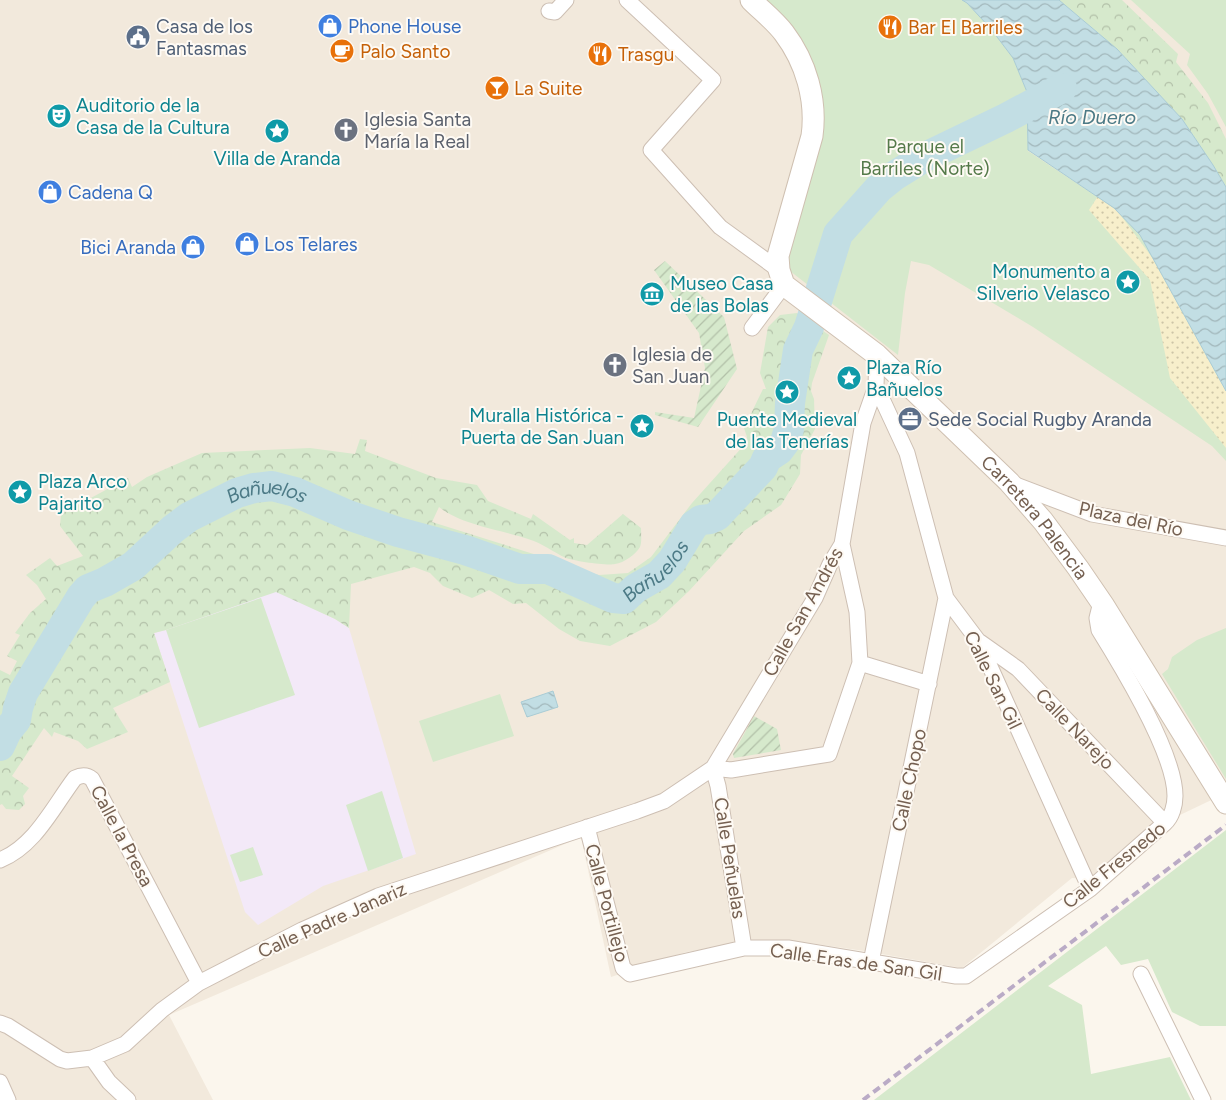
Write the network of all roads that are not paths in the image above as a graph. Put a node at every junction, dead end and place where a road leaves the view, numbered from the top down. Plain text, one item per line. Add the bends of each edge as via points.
1 (566, 0) edge
2 (627, 0) edge
3 (751, 0) edge
4 (549, 11) dead end
5 (786, 283) junction
6 (752, 328) dead end
7 (878, 355) junction
8 (876, 386) junction
9 (1009, 482) junction
10 (1226, 538) edge
11 (842, 544) junction
12 (946, 598) junction
13 (1101, 602) junction
14 (978, 642) junction
15 (860, 663) junction
16 (929, 684) junction
17 (713, 768) junction
18 (1226, 802) edge
19 (1165, 823) junction
20 (587, 827) junction
21 (0, 860) edge
22 (1090, 889) junction
23 (744, 948) junction
24 (871, 962) junction
25 (633, 974) joint
26 (1141, 974) dead end
27 (961, 977) joint
28 (199, 983) junction
29 (0, 1023) edge
30 (92, 1058) junction
31 (0, 1082) edge
32 (8, 1100) edge
33 (128, 1100) edge
34 (1203, 1100) edge

1 - 4 street via 555,12
2 - 5 street via 712,80 651,150 720,227
3 - 5 street via 783,32 792,46 813,100 812,136 778,256
5 - 6 street
5 - 7 street, Carretera Palencia
7 - 8 street, Calle San Gil
7 - 9 street, Carretera Palencia
8 - 11 street, Calle San Andrés via 863,423
8 - 12 street, Calle San Gil via 907,453
9 - 10 street, Plaza del Río via 1092,514
9 - 13 street, Carretera Palencia via 1043,521
11 - 15 street via 857,612
11 - 17 street, Calle San Andrés via 815,598
12 - 14 street, Calle San Gil
12 - 16 street, Calle Chopo
13 - 18 street, Carretera Palencia
13 - 19 street, Calle Fresnedo via 1097,618 1099,630 1149,719 1171,773 1175,797 1172,815
14 - 19 street, Calle Narejo via 1018,669
14 - 22 street, Calle San Gil
15 - 16 street
15 - 17 street via 829,754 731,770
16 - 24 street, Calle Chopo
17 - 20 street, Calle Padre Janariz via 664,801
17 - 23 street, Calle Peñuelas
19 - 22 street, Calle Fresnedo
20 - 25 street, Calle Portillejo via 623,968
20 - 28 street, Calle Padre Janariz via 378,896 302,930
21 - 28 street, Calle la Presa via 28,842 74,778 88,776
22 - 27 street, Calle Fresnedo
23 - 24 street, Calle Eras de San Gil via 788,948
23 - 25 street, Calle Eras de San Gil
24 - 27 street, Calle Eras de San Gil
26 - 34 street
28 - 30 street, Calle Padre Janariz via 162,1010 125,1044
29 - 30 street, Calle Padre Janariz via 60,1059
30 - 33 street via 109,1082
31 - 32 street

